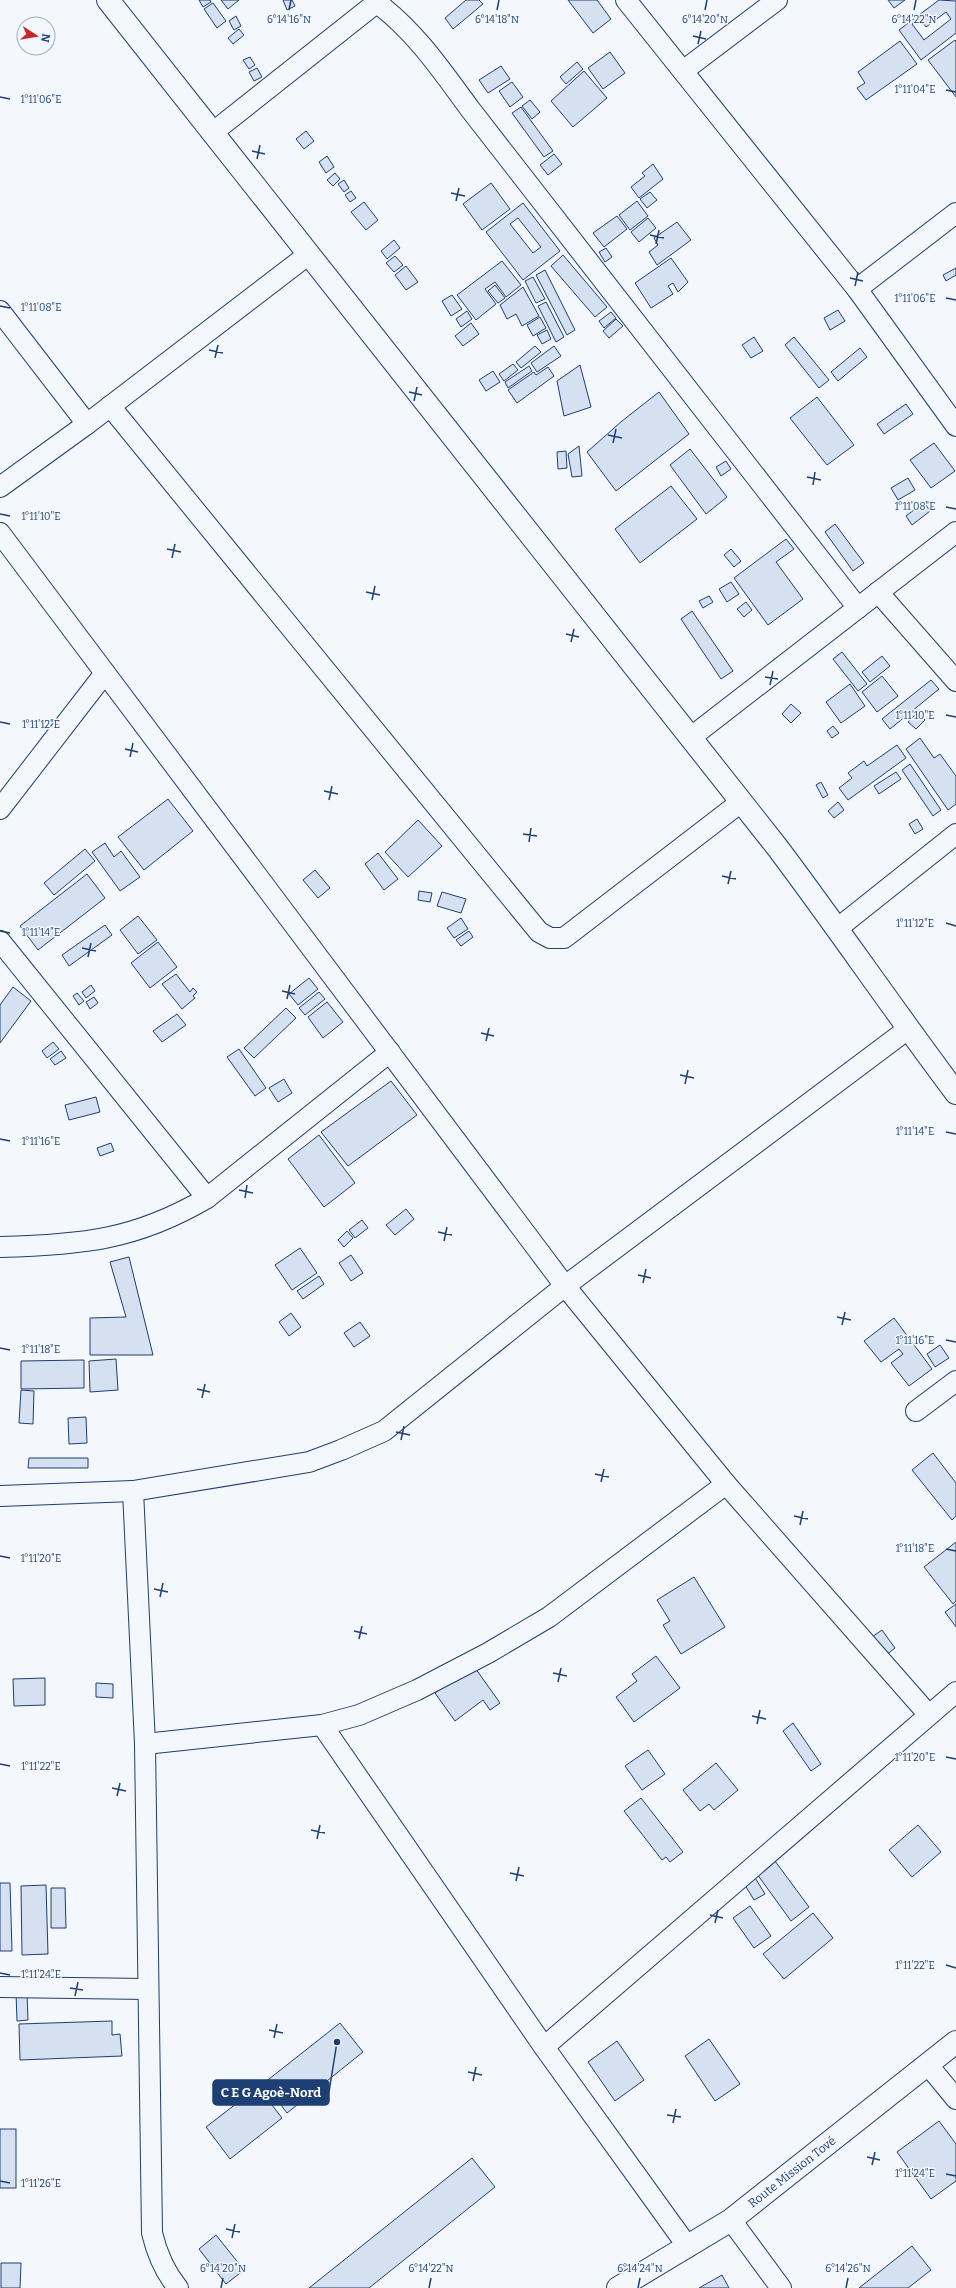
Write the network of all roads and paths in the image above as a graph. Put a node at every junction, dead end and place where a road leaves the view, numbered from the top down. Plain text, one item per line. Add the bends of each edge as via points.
1 (108, 0) edge
2 (626, 0) edge
3 (777, 0) edge
4 (379, 1) edge
5 (683, 71) junction
6 (212, 133) junction
7 (956, 213) edge
8 (309, 254) junction
9 (857, 289) junction
10 (0, 311) edge
11 (110, 406) junction
12 (87, 424) junction
13 (956, 426) edge
14 (0, 486) edge
15 (956, 532) edge
16 (0, 533) edge
17 (878, 592) junction
18 (858, 608) junction
19 (105, 673) junction
20 (956, 681) edge
21 (690, 738) junction
22 (741, 802) junction
23 (0, 808) edge
24 (956, 834) edge
25 (838, 928) junction
26 (0, 941) edge
27 (908, 1029) junction
28 (390, 1052) junction
29 (956, 1093) edge
30 (207, 1198) junction
31 (0, 1247) edge
32 (565, 1286) junction
33 (956, 1381) edge
34 (916, 1411) dead end
35 (726, 1484) junction
36 (133, 1491) junction
37 (0, 1496) edge
38 (956, 1692) edge
39 (928, 1714) junction
40 (322, 1725) junction
41 (145, 1744) junction
42 (0, 1987) edge
43 (147, 1989) junction
44 (956, 2042) edge
45 (544, 2047) junction
46 (928, 2065) junction
47 (956, 2099) edge
48 (731, 2220) junction
49 (688, 2247) junction
50 (178, 2288) edge
51 (618, 2288) edge
52 (781, 2288) edge

1 - 6 street
2 - 5 street
3 - 5 street
4 - 6 street
4 - 18 street via 439,66
5 - 9 street
6 - 8 street
7 - 9 street
8 - 11 street
8 - 21 street
9 - 13 street
10 - 12 street
11 - 12 street
11 - 22 street via 540,932 550,938 564,938 578,929
12 - 14 street
15 - 17 street
16 - 19 street
17 - 18 street
17 - 20 street
18 - 21 street
19 - 23 street
19 - 28 street
21 - 22 street
22 - 25 street
24 - 25 street
25 - 27 street
26 - 30 street
27 - 29 street
27 - 32 street
28 - 30 street
28 - 32 street
30 - 31 street via 145,1229 92,1242
32 - 35 street
32 - 36 street via 384,1430 342,1450 309,1462
33 - 34 street
35 - 39 street
35 - 40 street via 549,1618 416,1690 360,1715
36 - 37 street
36 - 41 street
38 - 39 street
39 - 45 street
40 - 41 street
40 - 45 street
41 - 43 street
42 - 43 street
43 - 50 street via 152,2233 158,2254 168,2275
44 - 46 street, Route Mission Tové
45 - 49 street
46 - 47 street
46 - 48 street, Route Mission Tové
48 - 49 street, Route Mission Tové
48 - 52 street
49 - 51 street, Route Mission Tové

